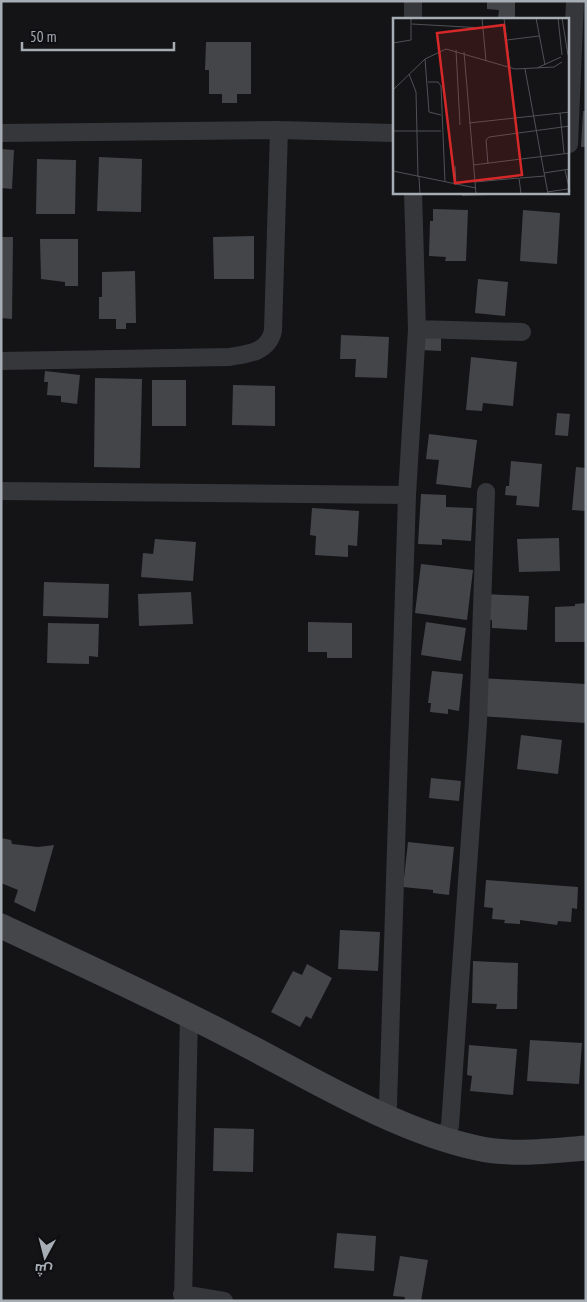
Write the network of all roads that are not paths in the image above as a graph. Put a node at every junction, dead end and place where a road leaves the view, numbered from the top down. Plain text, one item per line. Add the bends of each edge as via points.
1 (413, 1) edge
2 (575, 1) edge
3 (413, 18) edge
4 (570, 103) edge
5 (279, 130) junction
6 (1, 133) edge
7 (393, 133) edge
8 (413, 194) edge
9 (417, 329) junction
10 (522, 332) dead end
11 (1, 361) edge
12 (1, 491) edge
13 (486, 492) dead end
14 (407, 495) junction
15 (1, 926) edge
16 (189, 1015) junction
17 (374, 1111) junction
18 (442, 1138) junction
19 (586, 1148) edge
20 (182, 1297) edge
21 (224, 1301) edge

1 - 3 street
2 - 4 street
5 - 6 street
5 - 7 street
5 - 11 street via 273,331 265,348 229,357
8 - 9 street
9 - 10 street
9 - 14 street
12 - 14 street
13 - 18 street via 478,724 450,1126
14 - 17 street via 388,1105
15 - 16 street
16 - 17 street
16 - 20 street
17 - 18 street
18 - 19 street via 477,1149 520,1154
20 - 21 street

